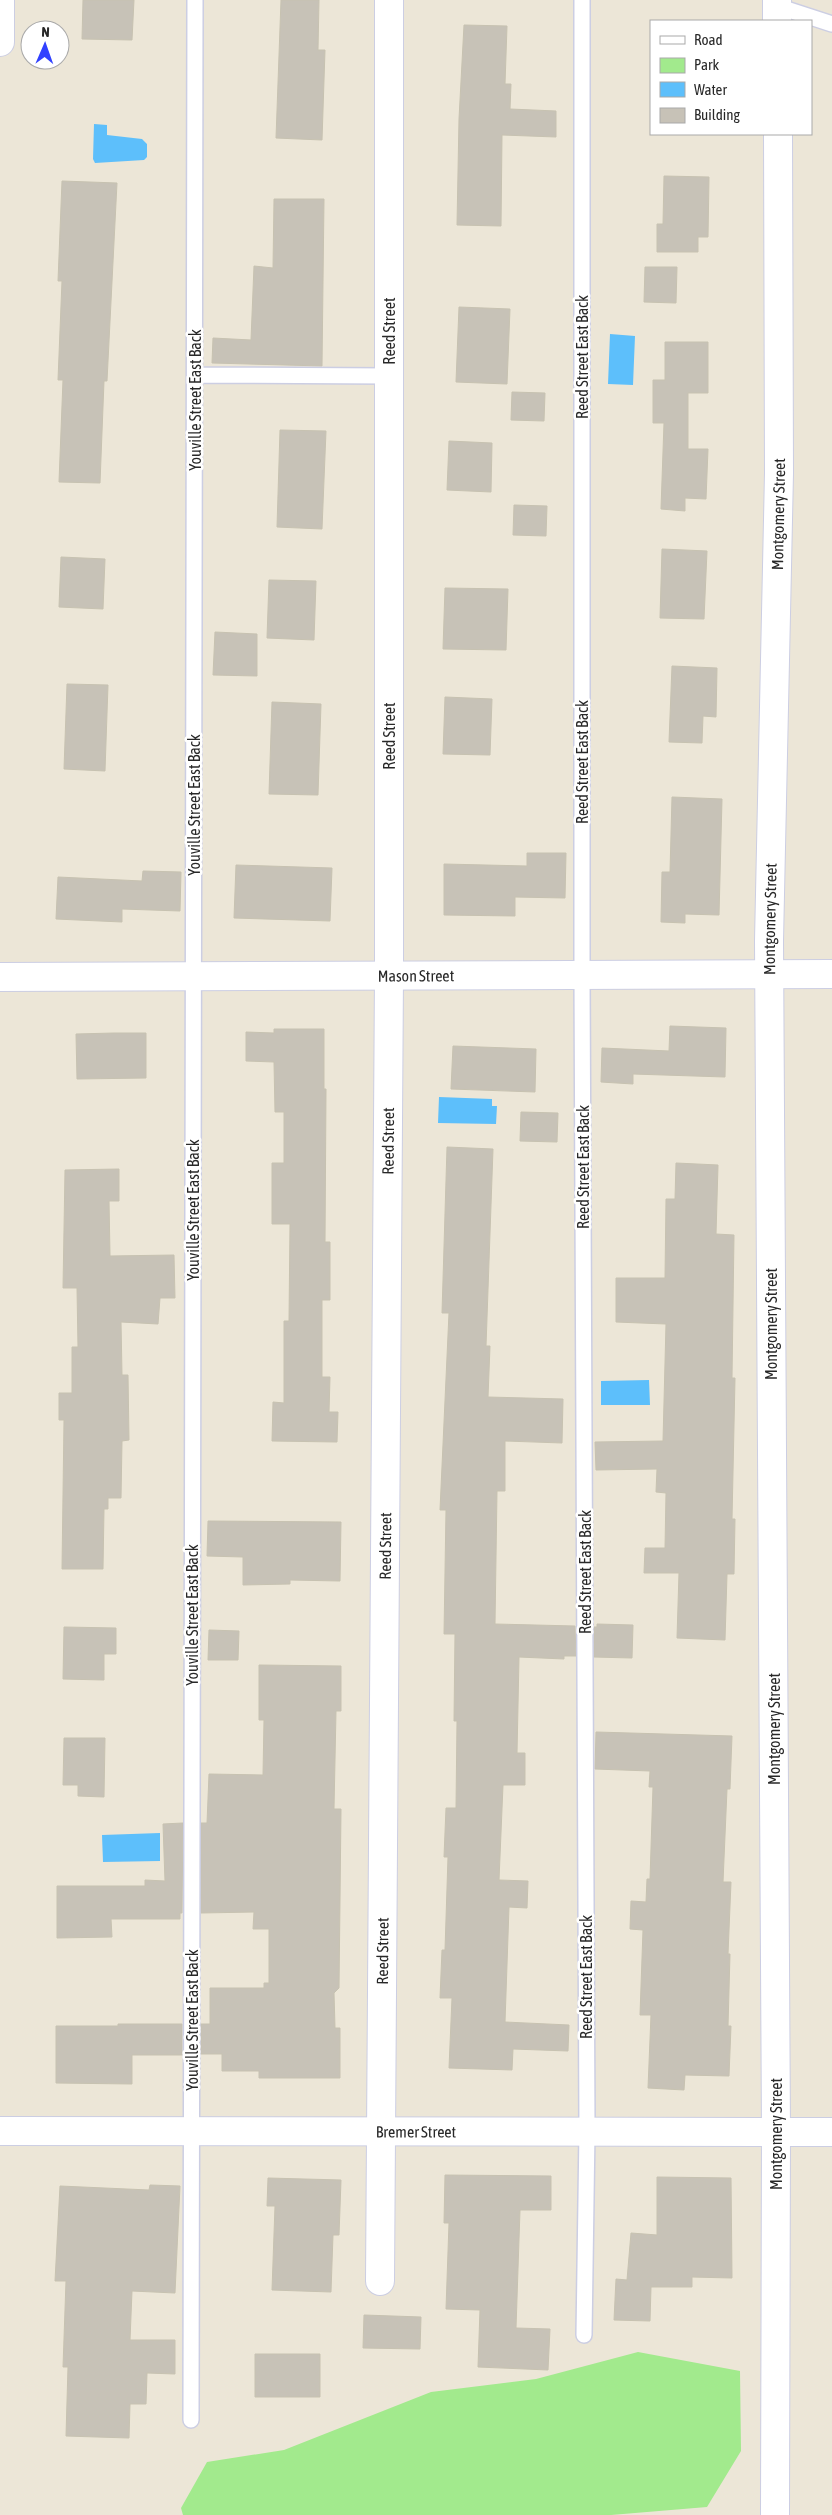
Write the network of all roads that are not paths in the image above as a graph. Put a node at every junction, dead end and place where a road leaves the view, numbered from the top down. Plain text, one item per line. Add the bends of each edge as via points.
1 (0, 0) edge
2 (195, 0) edge
3 (389, 0) edge
4 (582, 0) edge
5 (777, 9) edge
6 (832, 24) edge
7 (0, 42) edge
8 (778, 135) edge
9 (195, 375) junction
10 (389, 376) junction
11 (769, 974) junction
12 (832, 974) edge
13 (193, 975) junction
14 (389, 976) junction
15 (582, 976) junction
16 (0, 978) edge
17 (0, 2131) edge
18 (380, 2131) junction
19 (587, 2131) junction
20 (191, 2132) junction
21 (776, 2132) junction
22 (832, 2132) edge
23 (380, 2281) dead end
24 (584, 2335) dead end
25 (191, 2420) dead end
26 (775, 2515) edge

1 - 7 street
2 - 9 lane, Youville Street East Back
3 - 10 street, Reed Street
4 - 15 lane, Reed Street East Back
5 - 6 lane
8 - 11 street, Montgomery Street via 779,473
9 - 10 lane
9 - 13 lane, Youville Street East Back
10 - 14 street, Reed Street
11 - 12 street, Mason Street
11 - 15 street, Mason Street
11 - 21 street, Montgomery Street
13 - 14 street, Mason Street
13 - 16 street, Mason Street
13 - 20 lane, Youville Street East Back
14 - 15 street, Mason Street
14 - 18 street, Reed Street
15 - 19 lane, Reed Street East Back
17 - 20 street, Bremer Street
18 - 19 street, Bremer Street
18 - 20 street, Bremer Street
18 - 23 street, Reed Street
19 - 21 street, Bremer Street
19 - 24 lane, Reed Street East Back
20 - 25 lane, Youville Street East Back
21 - 22 street, Bremer Street
21 - 26 street, Montgomery Street

